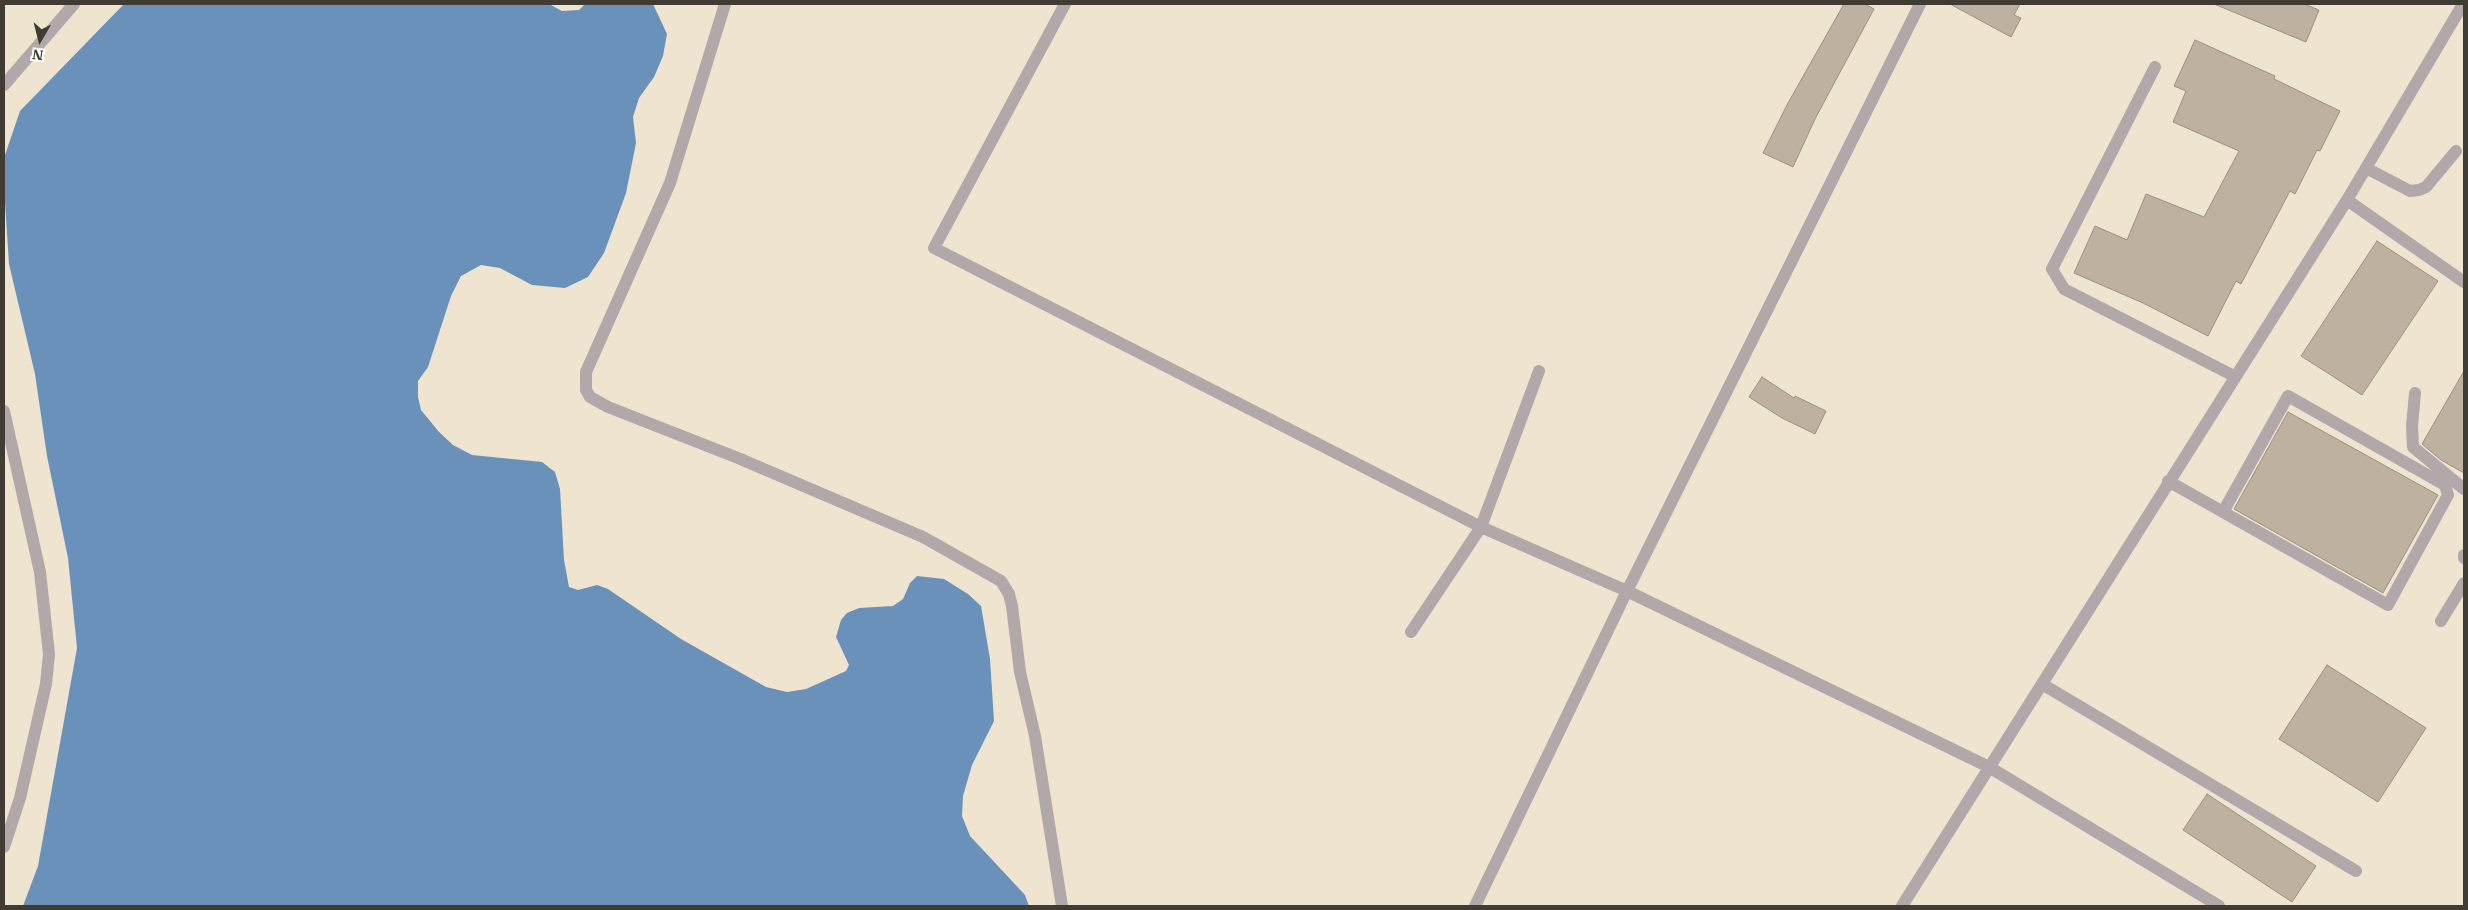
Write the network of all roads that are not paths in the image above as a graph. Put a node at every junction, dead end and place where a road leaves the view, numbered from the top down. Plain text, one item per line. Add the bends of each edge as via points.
1 (74, 4) edge
2 (725, 4) edge
3 (1065, 4) edge
4 (1920, 4) edge
5 (2462, 4) edge
6 (2155, 67) dead end
7 (4, 85) edge
8 (2456, 151) dead end
9 (2366, 168) junction
10 (2347, 200) junction
11 (2464, 282) edge
12 (1539, 371) dead end
13 (2234, 376) junction
14 (2415, 393) dead end
15 (4, 411) edge
16 (2168, 481) junction
17 (2464, 489) edge
18 (2223, 512) junction
19 (1481, 527) junction
20 (2464, 583) edge
21 (1627, 591) junction
22 (2441, 621) dead end
23 (1411, 632) dead end
24 (2042, 684) junction
25 (1989, 767) junction
26 (4, 848) edge
27 (2356, 871) dead end
28 (1062, 906) edge
29 (1475, 906) edge
30 (1902, 906) edge
31 (2219, 906) edge

1 - 7 street
2 - 28 street via 670,183 586,372 586,390 590,397 608,406 922,537 1001,581 1012,606 1020,672 1035,736
3 - 19 street via 934,248
4 - 21 street
5 - 9 street
6 - 13 street via 2052,269 2064,289
8 - 9 street via 2426,187 2419,190 2410,191
9 - 10 street
10 - 11 street
10 - 13 street
12 - 19 street
13 - 16 street
14 - 17 street via 2413,447
15 - 26 street via 40,572 49,654 46,684 20,798
16 - 18 street
16 - 24 street
18 - 18 street via 2288,396 2445,485 2448,495 2388,605
19 - 21 street
19 - 23 street
20 - 22 street
21 - 25 street
21 - 29 street
24 - 25 street
24 - 27 street
25 - 30 street
25 - 31 street

